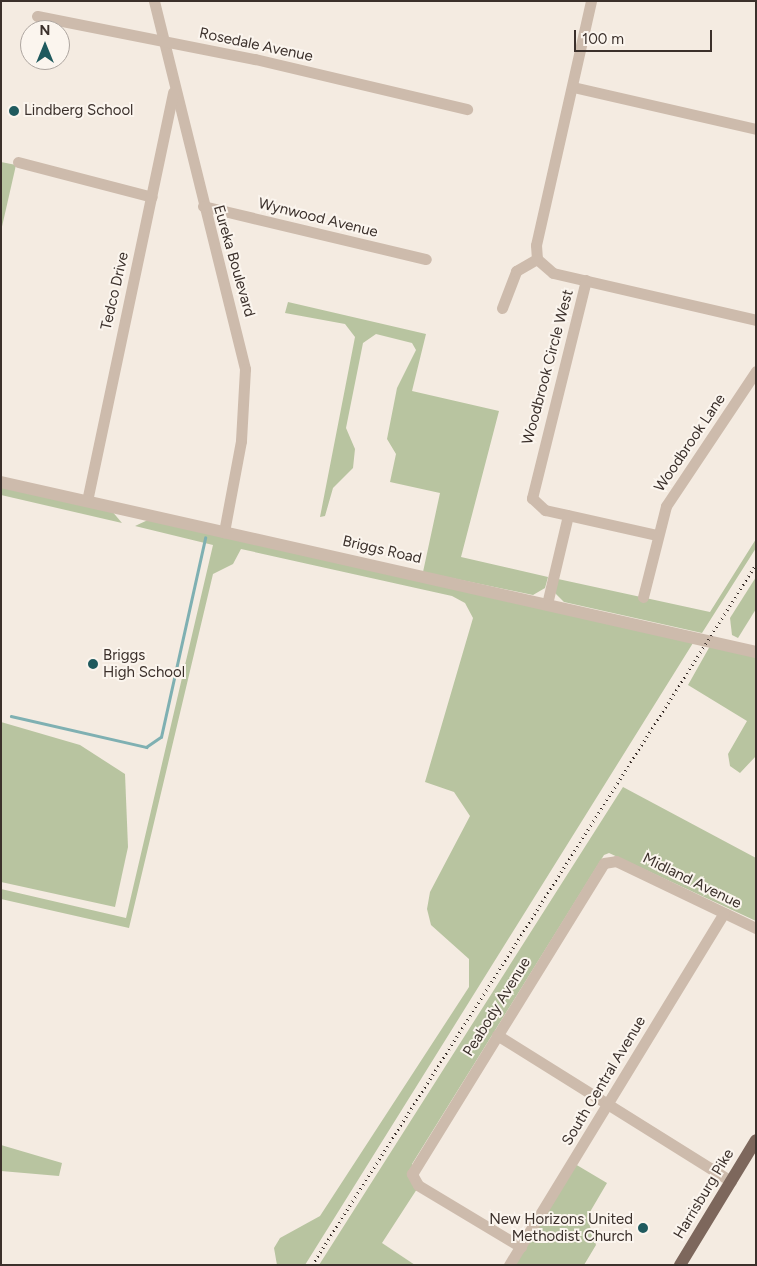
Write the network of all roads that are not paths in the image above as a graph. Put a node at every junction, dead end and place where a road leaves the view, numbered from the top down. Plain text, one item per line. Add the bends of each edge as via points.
1 (154, 1) edge
2 (591, 1) edge
3 (37, 16) dead end
4 (162, 42) junction
5 (573, 87) junction
6 (174, 88) junction
7 (467, 109) dead end
8 (756, 129) edge
9 (18, 162) dead end
10 (152, 197) junction
11 (203, 206) junction
12 (426, 259) dead end
13 (537, 259) junction
14 (586, 280) junction
15 (502, 308) dead end
16 (756, 320) edge
17 (756, 371) edge
18 (1, 482) edge
19 (87, 501) junction
20 (568, 515) junction
21 (224, 532) junction
22 (657, 535) junction
23 (644, 597) dead end
24 (548, 604) junction
25 (756, 652) edge
26 (616, 861) joint
27 (724, 913) junction
28 (756, 928) edge
29 (497, 1035) junction
30 (607, 1104) junction
31 (756, 1140) edge
32 (732, 1181) junction
33 (520, 1247) junction
34 (509, 1265) edge
35 (680, 1265) edge

1 - 4 street, Eureka Boulevard
2 - 5 street
3 - 4 street, Rosedale Avenue
4 - 6 street, Eureka Boulevard
4 - 7 street, Rosedale Avenue
5 - 8 street
5 - 13 street via 536,245
6 - 10 street, Tedco Drive
6 - 11 street, Eureka Boulevard
9 - 10 street
10 - 19 street, Tedco Drive
11 - 12 street, Wynwood Avenue
11 - 21 street, Eureka Boulevard via 245,369 241,441
13 - 14 street, Woodbrook Circle West via 547,270
13 - 15 street via 516,270
14 - 16 street
14 - 20 street, Woodbrook Circle West via 531,495 538,507
17 - 22 street, Woodbrook Lane via 675,490
18 - 19 street, Briggs Road
19 - 21 street, Briggs Road
20 - 22 street
20 - 24 street
21 - 24 street, Briggs Road
22 - 23 street, Woodbrook Lane
24 - 25 street, Briggs Road
26 - 27 street, Midland Avenue
26 - 29 street, Peabody Avenue via 604,864
27 - 28 street, Midland Avenue
27 - 30 street, South Central Avenue
29 - 30 street
29 - 33 street, Peabody Avenue via 412,1177
30 - 32 street
30 - 33 street, South Central Avenue
31 - 32 main road, Harrisburg Pike
32 - 35 main road, Harrisburg Pike
33 - 34 street, South Central Avenue

